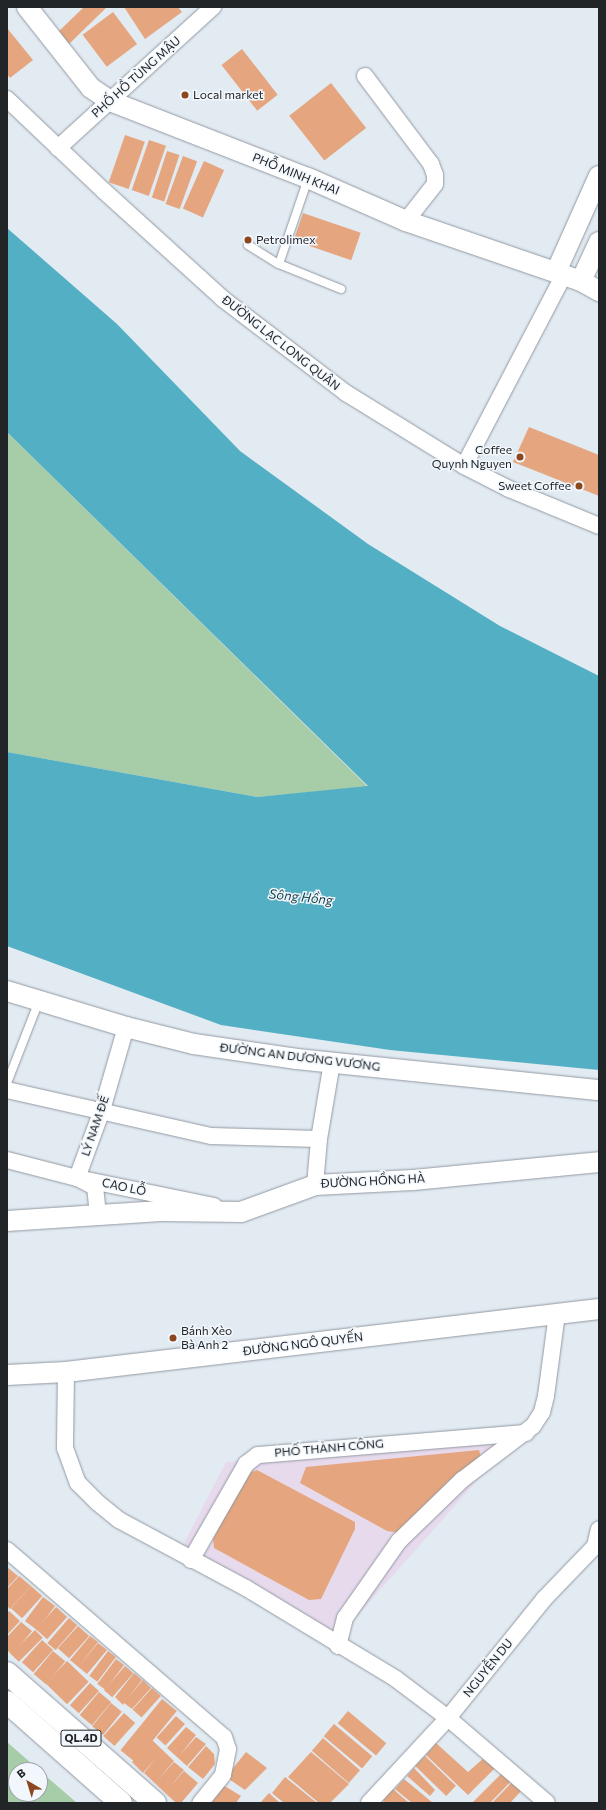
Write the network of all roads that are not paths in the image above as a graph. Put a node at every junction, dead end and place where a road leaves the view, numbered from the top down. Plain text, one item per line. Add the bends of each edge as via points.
1 (27, 7) edge
2 (214, 7) edge
3 (365, 76) dead end
4 (7, 99) edge
5 (110, 101) junction
6 (58, 148) junction
7 (599, 176) edge
8 (308, 178) junction
9 (406, 221) junction
10 (599, 242) edge
11 (248, 245) dead end
12 (280, 264) junction
13 (567, 276) junction
14 (341, 289) dead end
15 (599, 291) edge
16 (464, 466) junction
17 (599, 526) edge
18 (7, 991) edge
19 (39, 1001) junction
20 (126, 1027) junction
21 (332, 1062) junction
22 (7, 1084) edge
23 (7, 1090) edge
24 (599, 1090) edge
25 (102, 1110) junction
26 (319, 1139) junction
27 (7, 1160) edge
28 (599, 1162) edge
29 (77, 1178) junction
30 (315, 1185) junction
31 (241, 1212) junction
32 (98, 1215) junction
33 (7, 1221) edge
34 (599, 1308) edge
35 (557, 1314) junction
36 (66, 1372) junction
37 (7, 1375) edge
38 (526, 1433) junction
39 (599, 1529) edge
40 (597, 1547) edge
41 (7, 1550) edge
42 (191, 1560) junction
43 (338, 1646) junction
44 (7, 1673) edge
45 (7, 1702) edge
46 (448, 1718) junction
47 (121, 1803) edge
48 (154, 1803) edge
49 (200, 1803) edge
50 (369, 1803) edge
51 (546, 1803) edge

1 - 5 street, PHỖ MINH KHAI via 91,88
2 - 5 street, PHỐ HỒ TÙNG MẬU
3 - 9 street via 431,164 435,175 435,184
4 - 6 street, ĐƯỜNG LẠC LONG QUÂN
5 - 6 street, PHỐ HỒ TÙNG MẬU
5 - 8 street, PHỖ MINH KHAI
6 - 16 street, ĐƯỜNG LẠC LONG QUÂN via 224,300 276,342 346,393
7 - 13 street
8 - 9 street, PHỖ MINH KHAI
8 - 12 lane
9 - 13 street, PHỖ MINH KHAI
10 - 13 street
11 - 12 lane
12 - 14 lane
13 - 15 street, PHỖ MINH KHAI
13 - 16 street
16 - 17 street, ĐƯỜNG LẠC LONG QUÂN via 509,489
18 - 19 street, ĐƯỜNG AN DƯƠNG VƯƠNG
19 - 20 street, ĐƯỜNG AN DƯƠNG VƯƠNG
19 - 22 lane
20 - 21 street, ĐƯỜNG AN DƯƠNG VƯƠNG via 194,1044
20 - 25 street, LÝ NAM ĐẾ
21 - 24 street, ĐƯỜNG AN DƯƠNG VƯƠNG
21 - 26 street
23 - 25 street
25 - 26 street via 211,1136
25 - 29 street, LÝ NAM ĐẾ
26 - 30 street
27 - 29 street, CAO LỖ
28 - 30 street, ĐƯỜNG HỒNG HÀ via 413,1180
29 - 31 street, CAO LỖ
29 - 32 street via 95,1187
30 - 31 street, ĐƯỜNG HỒNG HÀ
31 - 32 street, ĐƯỜNG HỒNG HÀ via 161,1211
32 - 33 street, ĐƯỜNG HỒNG HÀ
34 - 35 street, ĐƯỜNG NGÔ QUYẾN
35 - 36 street, ĐƯỜNG NGÔ QUYẾN
35 - 38 street via 542,1412
36 - 37 street, ĐƯỜNG NGÔ QUYẾN
36 - 42 street via 65,1448 78,1483 119,1520
38 - 42 street, PHỐ THÀNH CÔNG via 258,1455 246,1464
38 - 43 street via 462,1480 399,1541 345,1618
39 - 40 street, NGUYỄN DU
40 - 46 street, NGUYỄN DU via 544,1599
41 - 49 street via 224,1737 228,1749 223,1775
42 - 43 street via 246,1588
43 - 46 street via 396,1679
44 - 48 main road, QL.4D
45 - 47 main road, QL.4D
46 - 50 street, NGUYỄN DU
46 - 51 street

